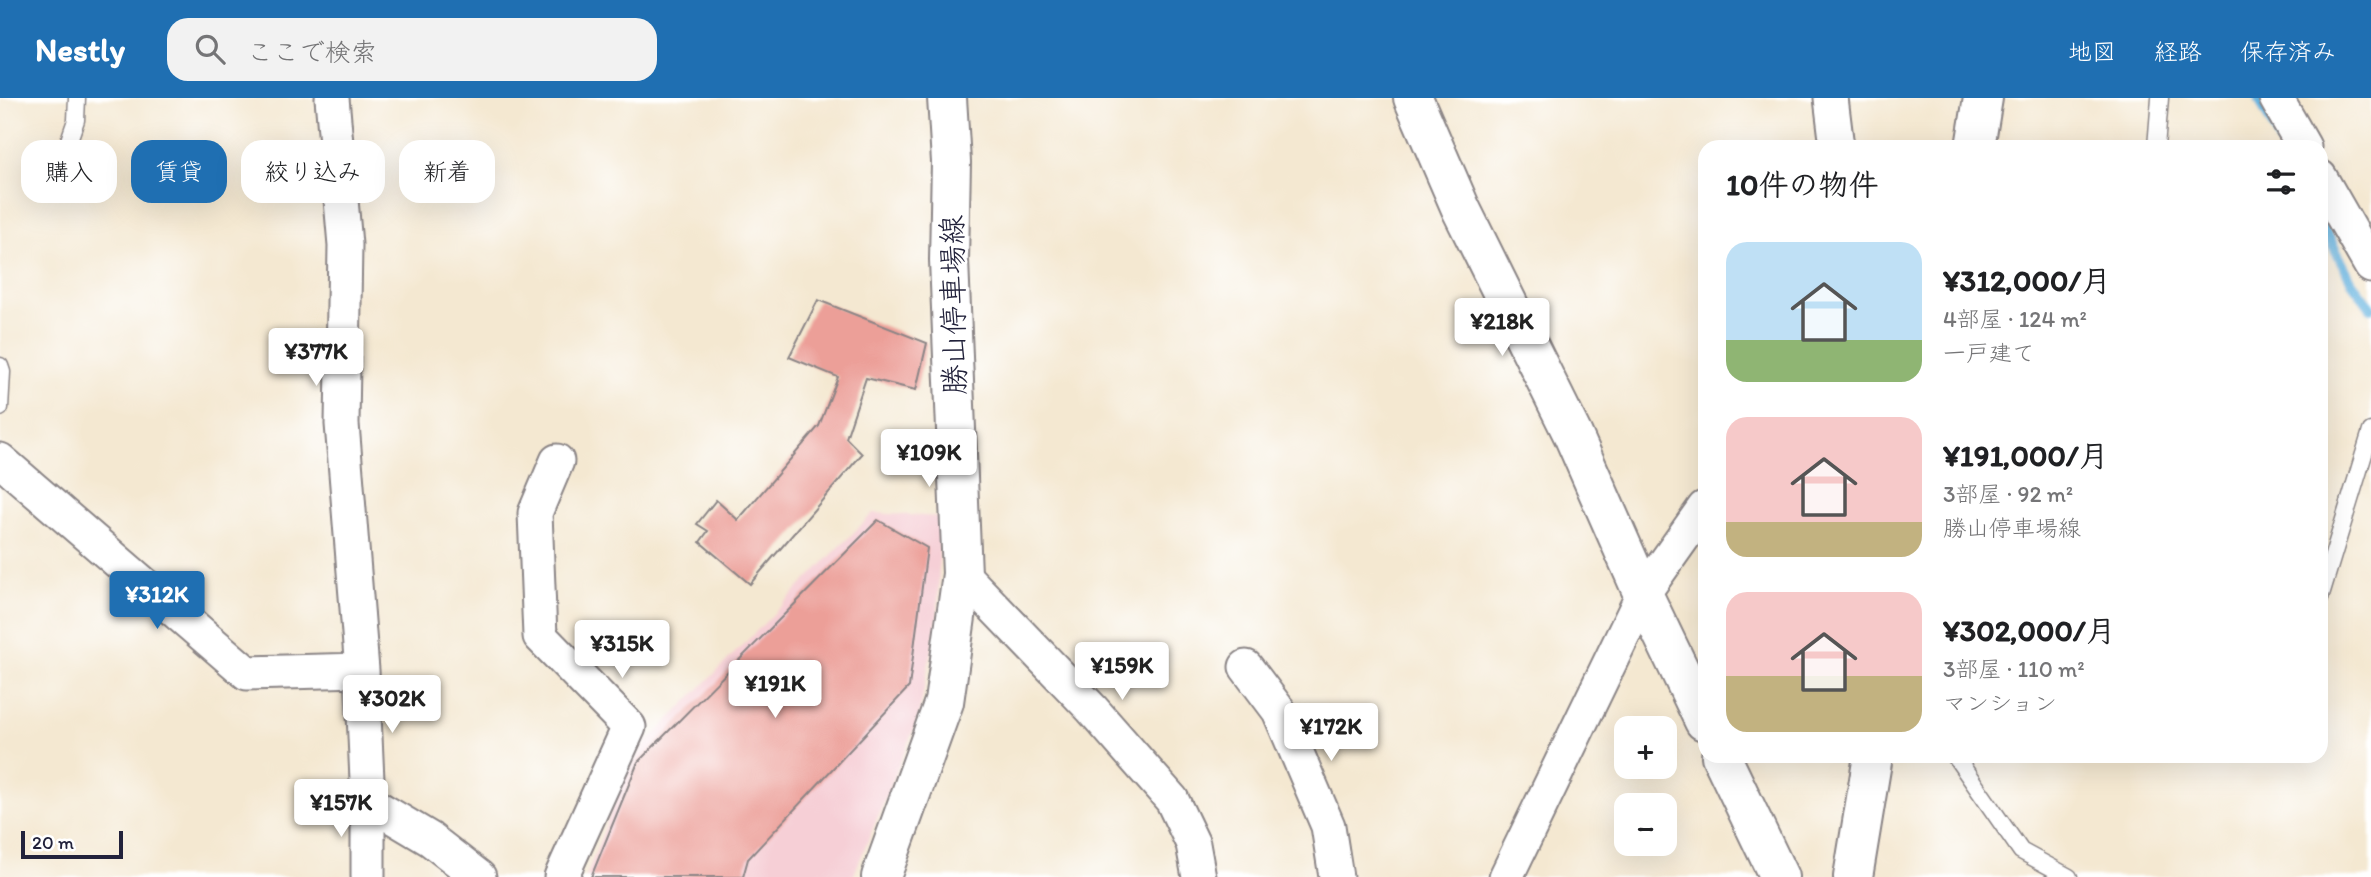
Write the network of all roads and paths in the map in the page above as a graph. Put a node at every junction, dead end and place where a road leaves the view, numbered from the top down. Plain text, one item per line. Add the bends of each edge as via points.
1 (77, 98) edge
2 (332, 98) edge
3 (947, 98) edge
4 (1413, 98) edge
5 (1831, 98) edge
6 (1983, 98) edge
7 (2160, 98) edge
8 (2276, 98) edge
9 (69, 140) edge
10 (1837, 140) edge
11 (1976, 140) edge
12 (2157, 140) edge
13 (2300, 140) edge
14 (2328, 191) edge
15 (2371, 266) edge
16 (0, 366) edge
17 (0, 408) edge
18 (2371, 432) edge
19 (0, 460) edge
20 (557, 460) dead end
21 (1698, 519) edge
22 (2328, 572) edge
23 (962, 574) junction
24 (1643, 594) junction
25 (1246, 667) dead end
26 (362, 670) junction
27 (1698, 709) edge
28 (1724, 763) edge
29 (1873, 763) edge
30 (1960, 763) edge
31 (368, 802) junction
32 (368, 877) edge
33 (479, 877) edge
34 (561, 877) edge
35 (881, 877) edge
36 (1199, 877) edge
37 (1336, 877) edge
38 (1506, 877) edge
39 (1779, 877) edge
40 (1853, 877) edge
41 (2069, 877) edge

1 - 9 lane
2 - 26 street via 345,245 342,424
3 - 23 street, 勝山停車場線
4 - 24 street
5 - 10 street
6 - 11 street
7 - 12 lane
8 - 13 street
14 - 15 street
16 - 17 lane
18 - 22 lane
19 - 26 street via 247,673
20 - 34 street via 535,513 540,636 629,727
21 - 24 street
23 - 35 street, 勝山停車場線 via 944,702
23 - 36 street via 1172,800 1193,844
24 - 27 street
24 - 38 street
25 - 37 street via 1279,711 1328,826
26 - 31 street
28 - 39 street
29 - 40 street
30 - 41 lane via 2021,851
31 - 32 street
31 - 33 street via 430,839

